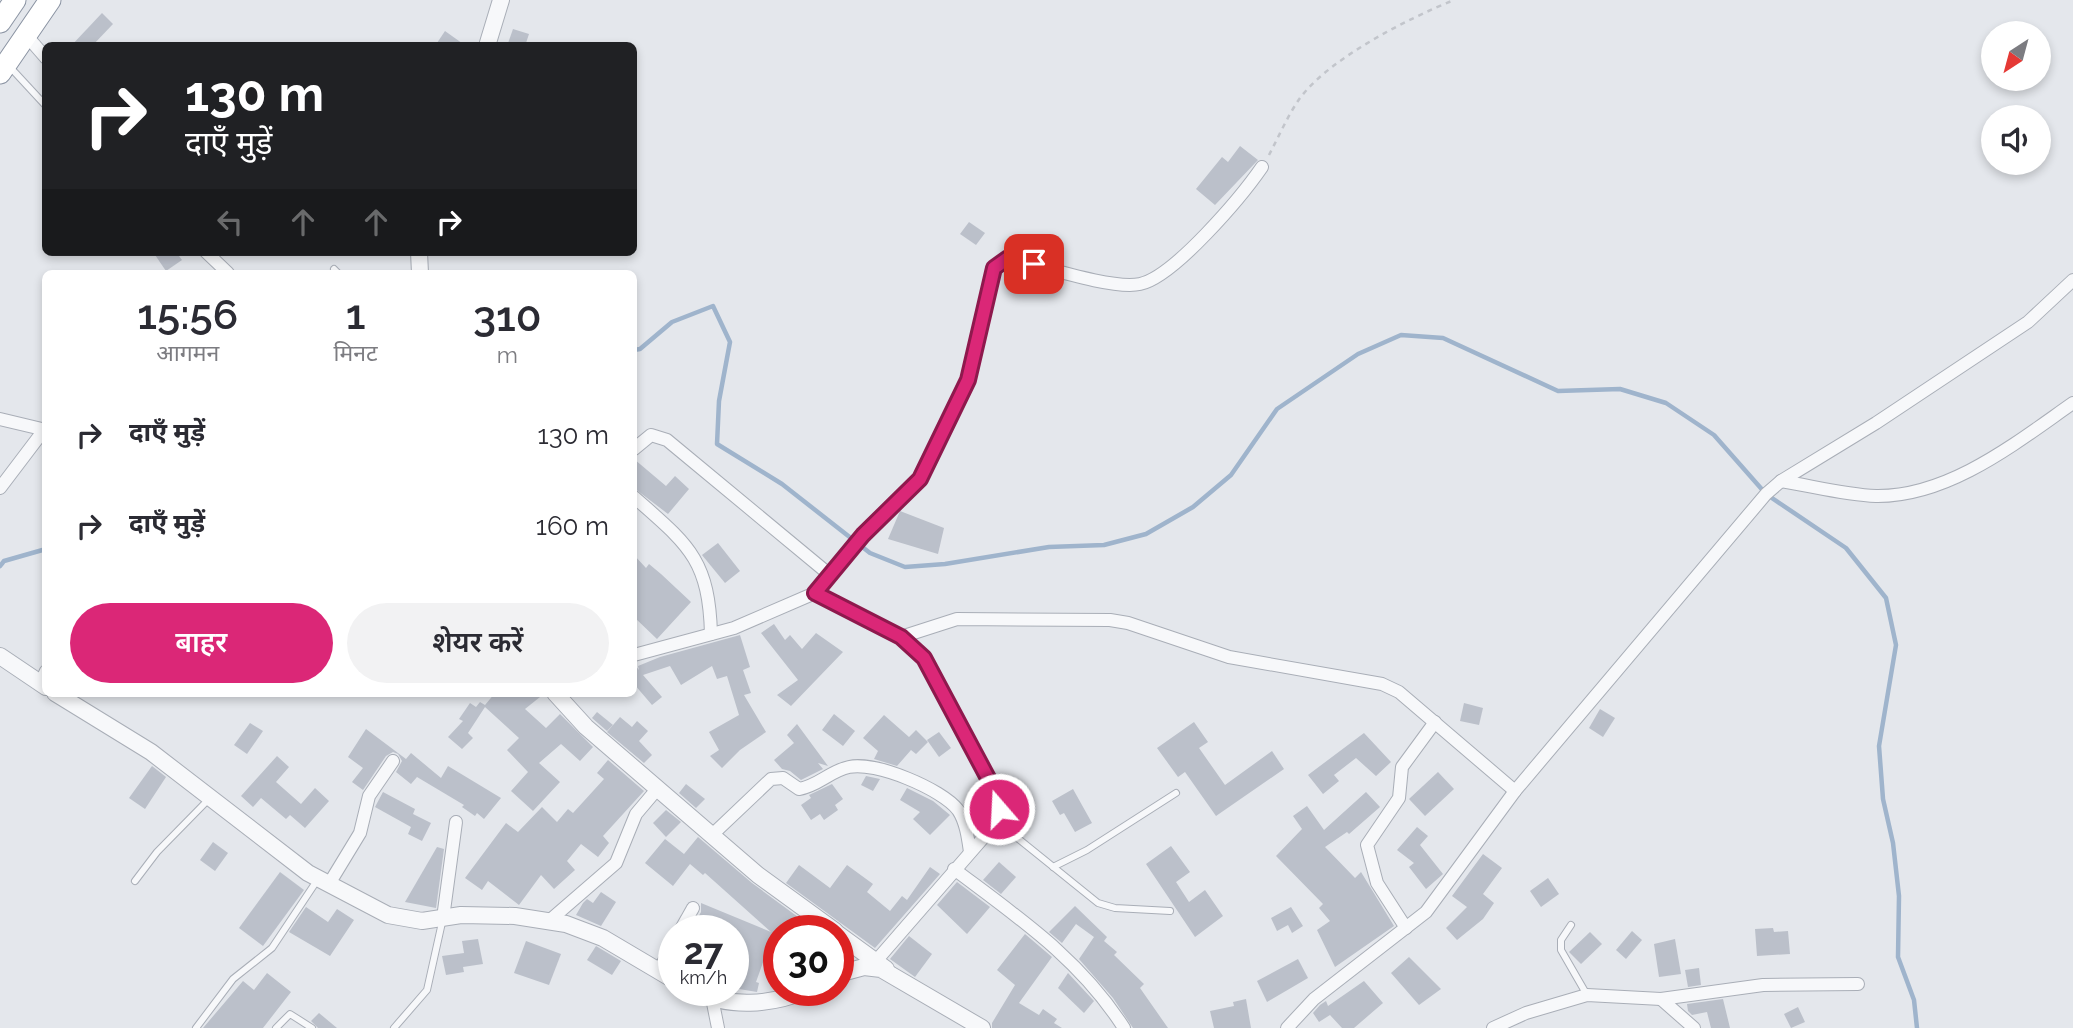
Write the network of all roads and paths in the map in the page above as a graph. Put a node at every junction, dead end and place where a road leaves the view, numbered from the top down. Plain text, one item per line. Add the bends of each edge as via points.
1 (15, 0) edge
2 (50, 0) edge
3 (501, 0) edge
4 (1454, 0) edge
5 (0, 22) edge
6 (26, 35) junction
7 (488, 42) edge
8 (42, 53) edge
9 (4, 68) edge
10 (42, 102) edge
11 (1262, 167) joint
12 (210, 256) edge
13 (225, 270) edge
14 (2073, 280) edge
15 (2073, 403) edge
16 (0, 419) edge
17 (42, 429) edge
18 (42, 434) edge
19 (637, 447) edge
20 (1781, 481) junction
21 (0, 488) edge
22 (637, 500) edge
23 (830, 575) junction
24 (815, 593) junction
25 (711, 634) junction
26 (901, 637) junction
27 (637, 653) edge
28 (0, 656) edge
29 (42, 681) edge
30 (67, 697) edge
31 (559, 697) edge
32 (1435, 722) junction
33 (393, 761) dead end
34 (659, 788) junction
35 (1515, 791) junction
36 (1176, 793) dead end
37 (210, 798) junction
38 (996, 820) junction
39 (456, 821) dead end
40 (712, 835) junction
41 (970, 852) junction
42 (1053, 867) junction
43 (954, 869) junction
44 (135, 881) dead end
45 (323, 882) junction
46 (693, 908) dead end
47 (1170, 911) dead end
48 (689, 915) edge
49 (813, 915) edge
50 (443, 918) junction
51 (549, 921) junction
52 (1571, 925) dead end
53 (1406, 928) junction
54 (854, 945) edge
55 (876, 961) junction
56 (854, 970) edge
57 (658, 972) edge
58 (900, 979) junction
59 (1858, 984) dead end
60 (1587, 995) junction
61 (1661, 999) junction
62 (714, 1006) edge
63 (195, 1028) edge
64 (276, 1028) edge
65 (313, 1028) edge
66 (394, 1028) edge
67 (718, 1028) edge
68 (982, 1028) edge
69 (1124, 1028) edge
70 (1287, 1028) edge
71 (1493, 1028) edge
72 (1694, 1028) edge

1 - 5 highway
2 - 6 highway
3 - 7 street
4 - 11 path via 1345,57 1317,79 1299,99
6 - 8 street
6 - 9 highway
9 - 10 lane
11 - 23 street via 1244,193 1167,271 1140,284 1112,283 1008,258 1000,262 994,268 968,380 920,479
12 - 13 street
14 - 20 street via 2028,322
15 - 20 street via 2005,450 1947,480 1908,493 1876,496
16 - 17 street
18 - 21 street
19 - 23 street via 651,435 660,435
20 - 35 street
22 - 25 street via 683,541 698,562 711,611
23 - 24 street
24 - 25 street
24 - 26 street
25 - 27 street
26 - 32 street via 957,619 1128,623 1229,657 1382,684
26 - 38 street via 924,658 997,795
28 - 29 street
30 - 37 street
31 - 34 street via 586,727
32 - 35 street
32 - 53 street via 1402,766 1399,798 1366,849 1377,883
33 - 45 street via 369,796 360,833
34 - 40 street
34 - 51 street via 636,814 616,863
35 - 53 street via 1426,912
36 - 42 lane
37 - 44 lane
37 - 45 street
38 - 41 street
38 - 42 lane
39 - 50 street
40 - 41 street via 771,779 783,778 799,789 806,788 835,770 865,765 942,796 958,810
40 - 49 street
41 - 43 street
42 - 47 lane via 1098,903
43 - 55 street
43 - 69 street via 1049,940 1101,993
45 - 50 street via 388,915 422,921
45 - 63 lane via 272,948 233,979
46 - 48 street
50 - 51 street via 516,916
50 - 66 lane via 427,990
51 - 57 street via 603,938
52 - 60 lane via 1561,940 1561,950
53 - 70 street via 1314,999
54 - 55 street
55 - 58 street
56 - 58 street via 881,969
58 - 68 street
59 - 61 street via 1763,985
60 - 61 street
60 - 71 street
61 - 72 street
62 - 67 street
64 - 65 lane via 290,1014

